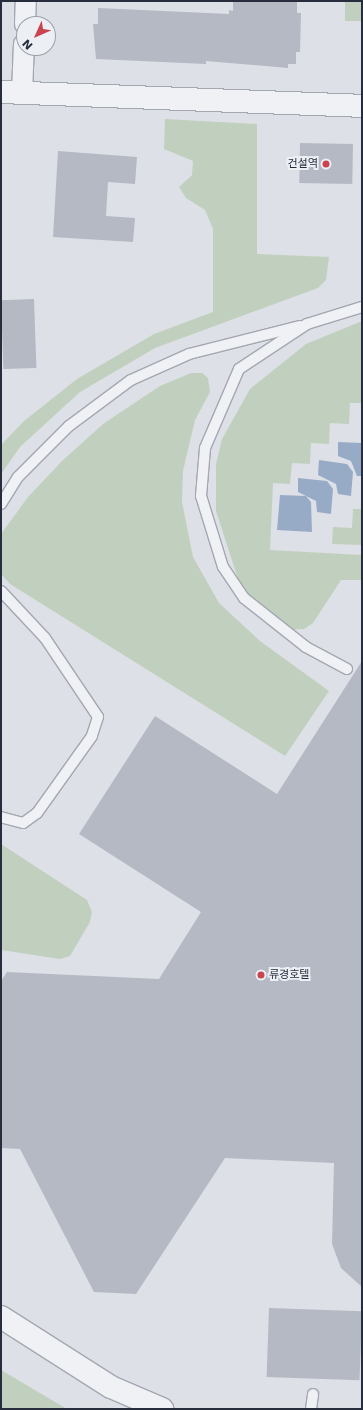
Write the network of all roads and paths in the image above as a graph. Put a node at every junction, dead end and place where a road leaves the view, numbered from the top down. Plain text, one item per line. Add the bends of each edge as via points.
1 (26, 1) edge
2 (25, 16) edge
3 (21, 56) edge
4 (11, 92) edge
5 (362, 106) edge
6 (362, 307) edge
7 (308, 324) junction
8 (1, 504) edge
9 (1, 591) edge
10 (347, 669) dead end
11 (1, 817) edge
12 (1, 1318) edge
13 (313, 1394) dead end
14 (162, 1409) edge
15 (311, 1409) edge

1 - 2 street
3 - 4 street
4 - 5 street
6 - 7 lane
7 - 8 lane via 189,354 131,380 70,426 18,477
7 - 10 lane via 239,369 205,448 201,496 222,567 244,598 306,647
9 - 11 lane via 45,638 98,717 92,736 37,813 23,823
12 - 14 street via 111,1387
13 - 15 lane

